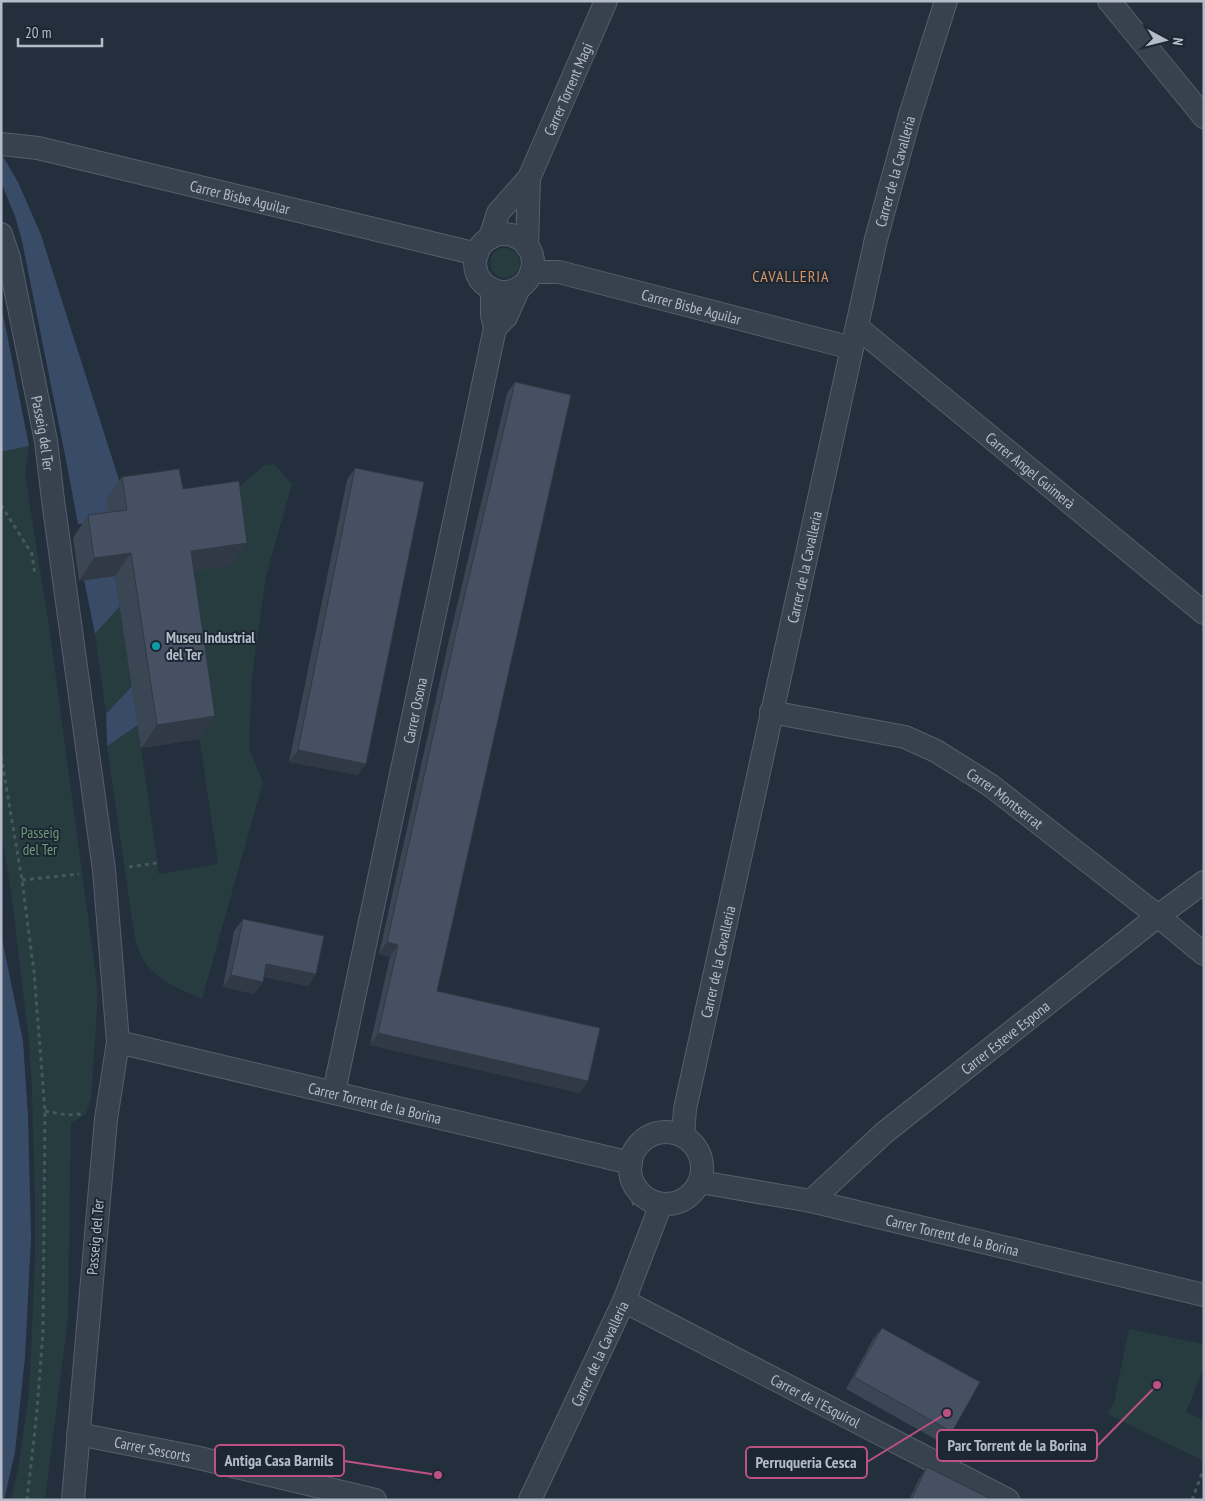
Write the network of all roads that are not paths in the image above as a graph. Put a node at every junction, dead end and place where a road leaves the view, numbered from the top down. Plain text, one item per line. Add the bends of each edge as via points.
1 (606, 1) edge
2 (946, 1) edge
3 (1109, 1) edge
4 (1204, 117) edge
5 (1, 144) edge
6 (529, 178) junction
7 (1, 234) edge
8 (483, 246) junction
9 (527, 246) junction
10 (525, 280) junction
11 (492, 289) junction
12 (495, 328) junction
13 (855, 337) junction
14 (1204, 613) edge
15 (771, 712) junction
16 (1204, 882) edge
17 (1158, 916) junction
18 (1204, 954) edge
19 (118, 1042) junction
20 (334, 1092) junction
21 (683, 1136) junction
22 (630, 1163) junction
23 (700, 1182) junction
24 (811, 1201) junction
25 (661, 1204) junction
26 (1204, 1295) edge
27 (624, 1301) junction
28 (78, 1434) junction
29 (73, 1500) edge
30 (375, 1500) edge
31 (530, 1500) edge
32 (1008, 1500) edge

1 - 6 street, Carrer Torrent Magi
2 - 13 street, Carrer de la Cavalleria via 876,239
3 - 4 street
5 - 8 street, Carrer Bisbe Aguilar via 38,148
6 - 8 street, Carrer Torrent Magi via 498,213
6 - 9 street, Carrer Torrent Magi
7 - 19 street, Passeig del Ter via 9,258 46,441 104,870
8 - 9 street via 503,234
8 - 11 street via 475,261 481,281
9 - 10 street via 532,259
10 - 11 street via 505,292
10 - 12 street, Carrer Osona via 506,317
10 - 13 street, Carrer Bisbe Aguilar via 559,272
11 - 12 street, Carrer Osona
12 - 20 street, Carrer Osona
13 - 14 street, Carrer Angel Guimerà
13 - 15 street, Carrer de la Cavalleria
15 - 17 street, Carrer Montserrat via 905,738 936,751 990,785
15 - 21 street, Carrer de la Cavalleria via 685,1109
16 - 17 street, Carrer Esteve Espona
17 - 18 street, Carrer Montserrat
17 - 24 street, Carrer Esteve Espona via 884,1133
19 - 20 street, Carrer Torrent de la Borina
19 - 28 street, Passeig del Ter via 106,1119
20 - 22 street, Carrer Torrent de la Borina
21 - 22 street via 672,1133 650,1136 640,1143
21 - 23 street via 698,1151 702,1172
22 - 25 street via 634,1185 641,1194
23 - 24 street, Carrer Torrent de la Borina
23 - 25 street via 680,1202
24 - 26 street, Carrer Torrent de la Borina
25 - 27 street, Carrer de la Cavalleria
27 - 31 street, Carrer de la Cavalleria
27 - 32 street, Carrer de l'Esquirol
28 - 29 street, Passeig del Ter
28 - 30 street, Carrer Sescorts via 195,1457

